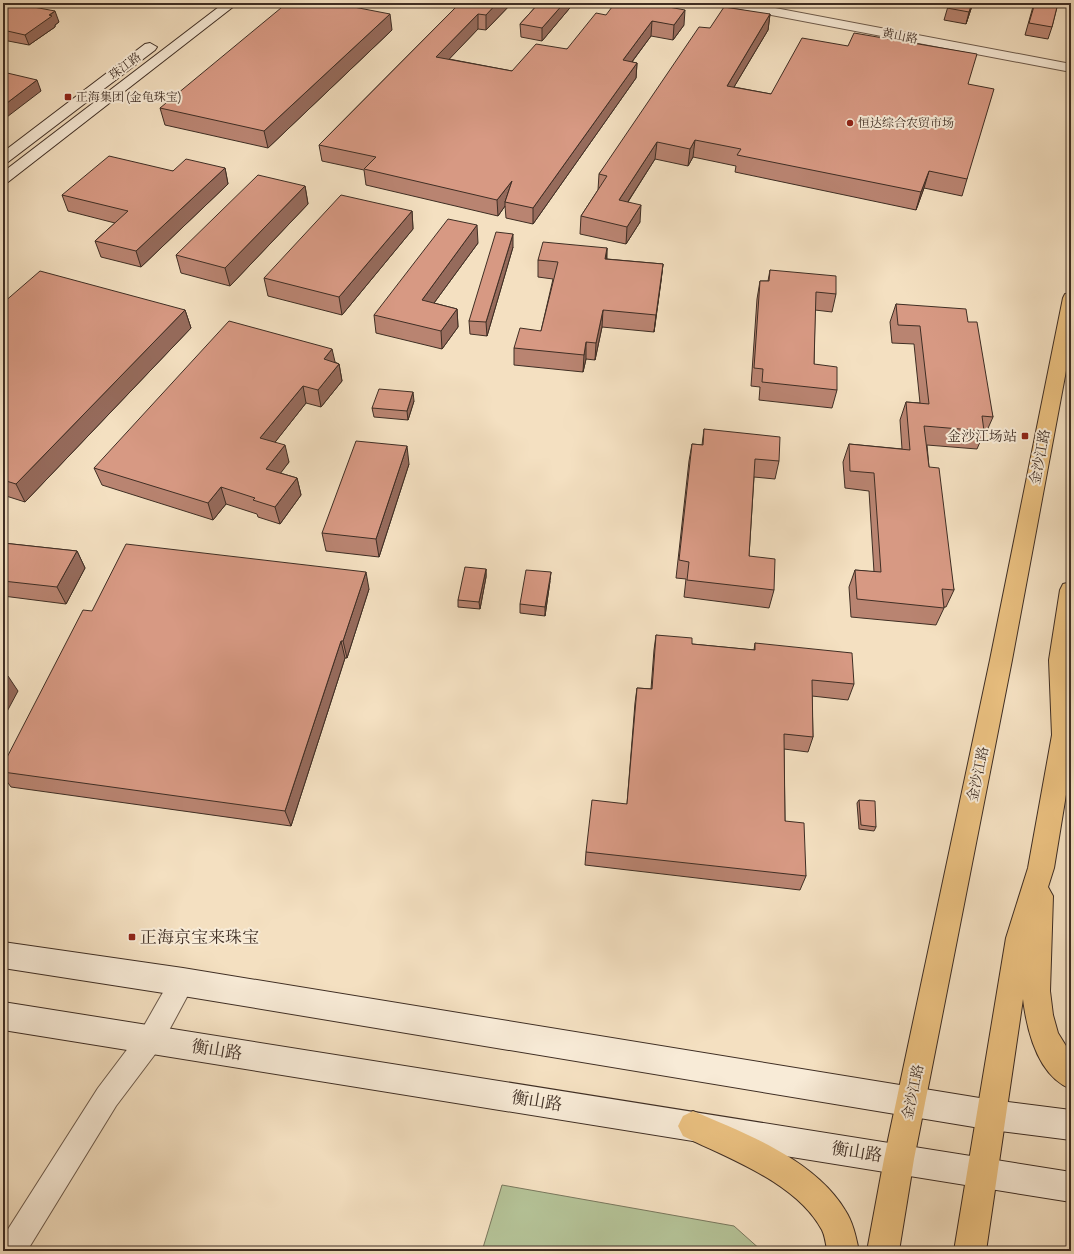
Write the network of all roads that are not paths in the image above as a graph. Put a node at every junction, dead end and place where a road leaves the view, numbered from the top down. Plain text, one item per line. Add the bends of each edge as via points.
1 (232, 3) edge
2 (729, 3) edge
3 (158, 41) dead end
4 (1071, 68) edge
5 (3, 158) edge
6 (3, 179) edge
7 (1071, 298) edge
8 (1071, 590) edge
9 (1041, 868) junction
10 (3, 955) edge
11 (183, 982) junction
12 (3, 1016) edge
13 (150, 1040) junction
14 (1071, 1074) edge
15 (911, 1101) junction
16 (992, 1115) junction
17 (693, 1126) junction
18 (1071, 1126) edge
19 (899, 1159) junction
20 (984, 1174) junction
21 (1071, 1187) edge
22 (11, 1251) edge
23 (843, 1251) edge
24 (883, 1251) edge
25 (970, 1251) edge

1 - 6 main road
2 - 4 main road, 黄山路
3 - 5 main road, 珠江路
7 - 15 main road, 金沙江路 via 1000,667
8 - 9 main road via 1060,660 1064,735
9 - 14 main road via 1036,986 1038,1012 1044,1035 1054,1056
9 - 16 main road via 1018,938
10 - 11 main road
11 - 13 street
11 - 15 main road
12 - 13 main road, 衡山路
13 - 17 main road, 衡山路
13 - 22 street via 108,1097
15 - 16 main road
15 - 19 main road, 金沙江路
16 - 18 main road
16 - 20 main road
17 - 19 main road, 衡山路
17 - 23 main road via 788,1173 805,1185 820,1200 836,1223
19 - 20 main road, 衡山路
19 - 24 main road, 金沙江路
20 - 21 main road, 衡山路
20 - 25 main road

